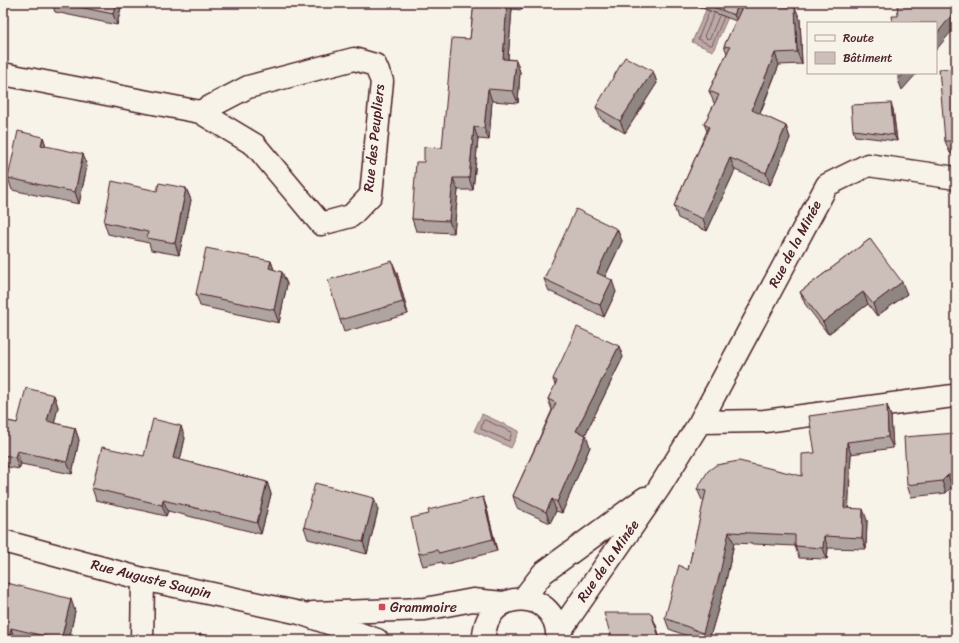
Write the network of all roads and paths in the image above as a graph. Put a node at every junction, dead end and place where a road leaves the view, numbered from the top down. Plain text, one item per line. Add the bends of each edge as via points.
1 (3, 74) edge
2 (200, 112) junction
3 (956, 178) edge
4 (954, 396) dead end
5 (700, 422) junction
6 (659, 488) junction
7 (3, 541) edge
8 (143, 579) junction
9 (513, 601) junction
10 (300, 613) junction
11 (557, 637) edge
12 (142, 640) edge
13 (377, 640) edge
14 (484, 640) edge

1 - 2 street, Rue des Peupliers
2 - 2 street, Rue des Peupliers via 255,145 321,224 350,216 371,195 382,81 374,65 354,59 248,87
3 - 5 street, Rue de la Minée via 868,165 827,185
4 - 5 street via 765,421
5 - 6 street, Rue de la Minée
6 - 9 street, Rue de la Minée via 543,573
6 - 11 street, Rue de la Minée
7 - 8 street, Rue Auguste Saupin
8 - 10 street, Rue Auguste Saupin
8 - 12 street
9 - 10 street, Rue Auguste Saupin via 473,600 425,609
9 - 11 street, Rue Auguste Saupin via 534,601 543,606 555,623
9 - 14 street, Rue de la Minée via 494,610 487,620
10 - 13 street, Rue Auguste Saupin

